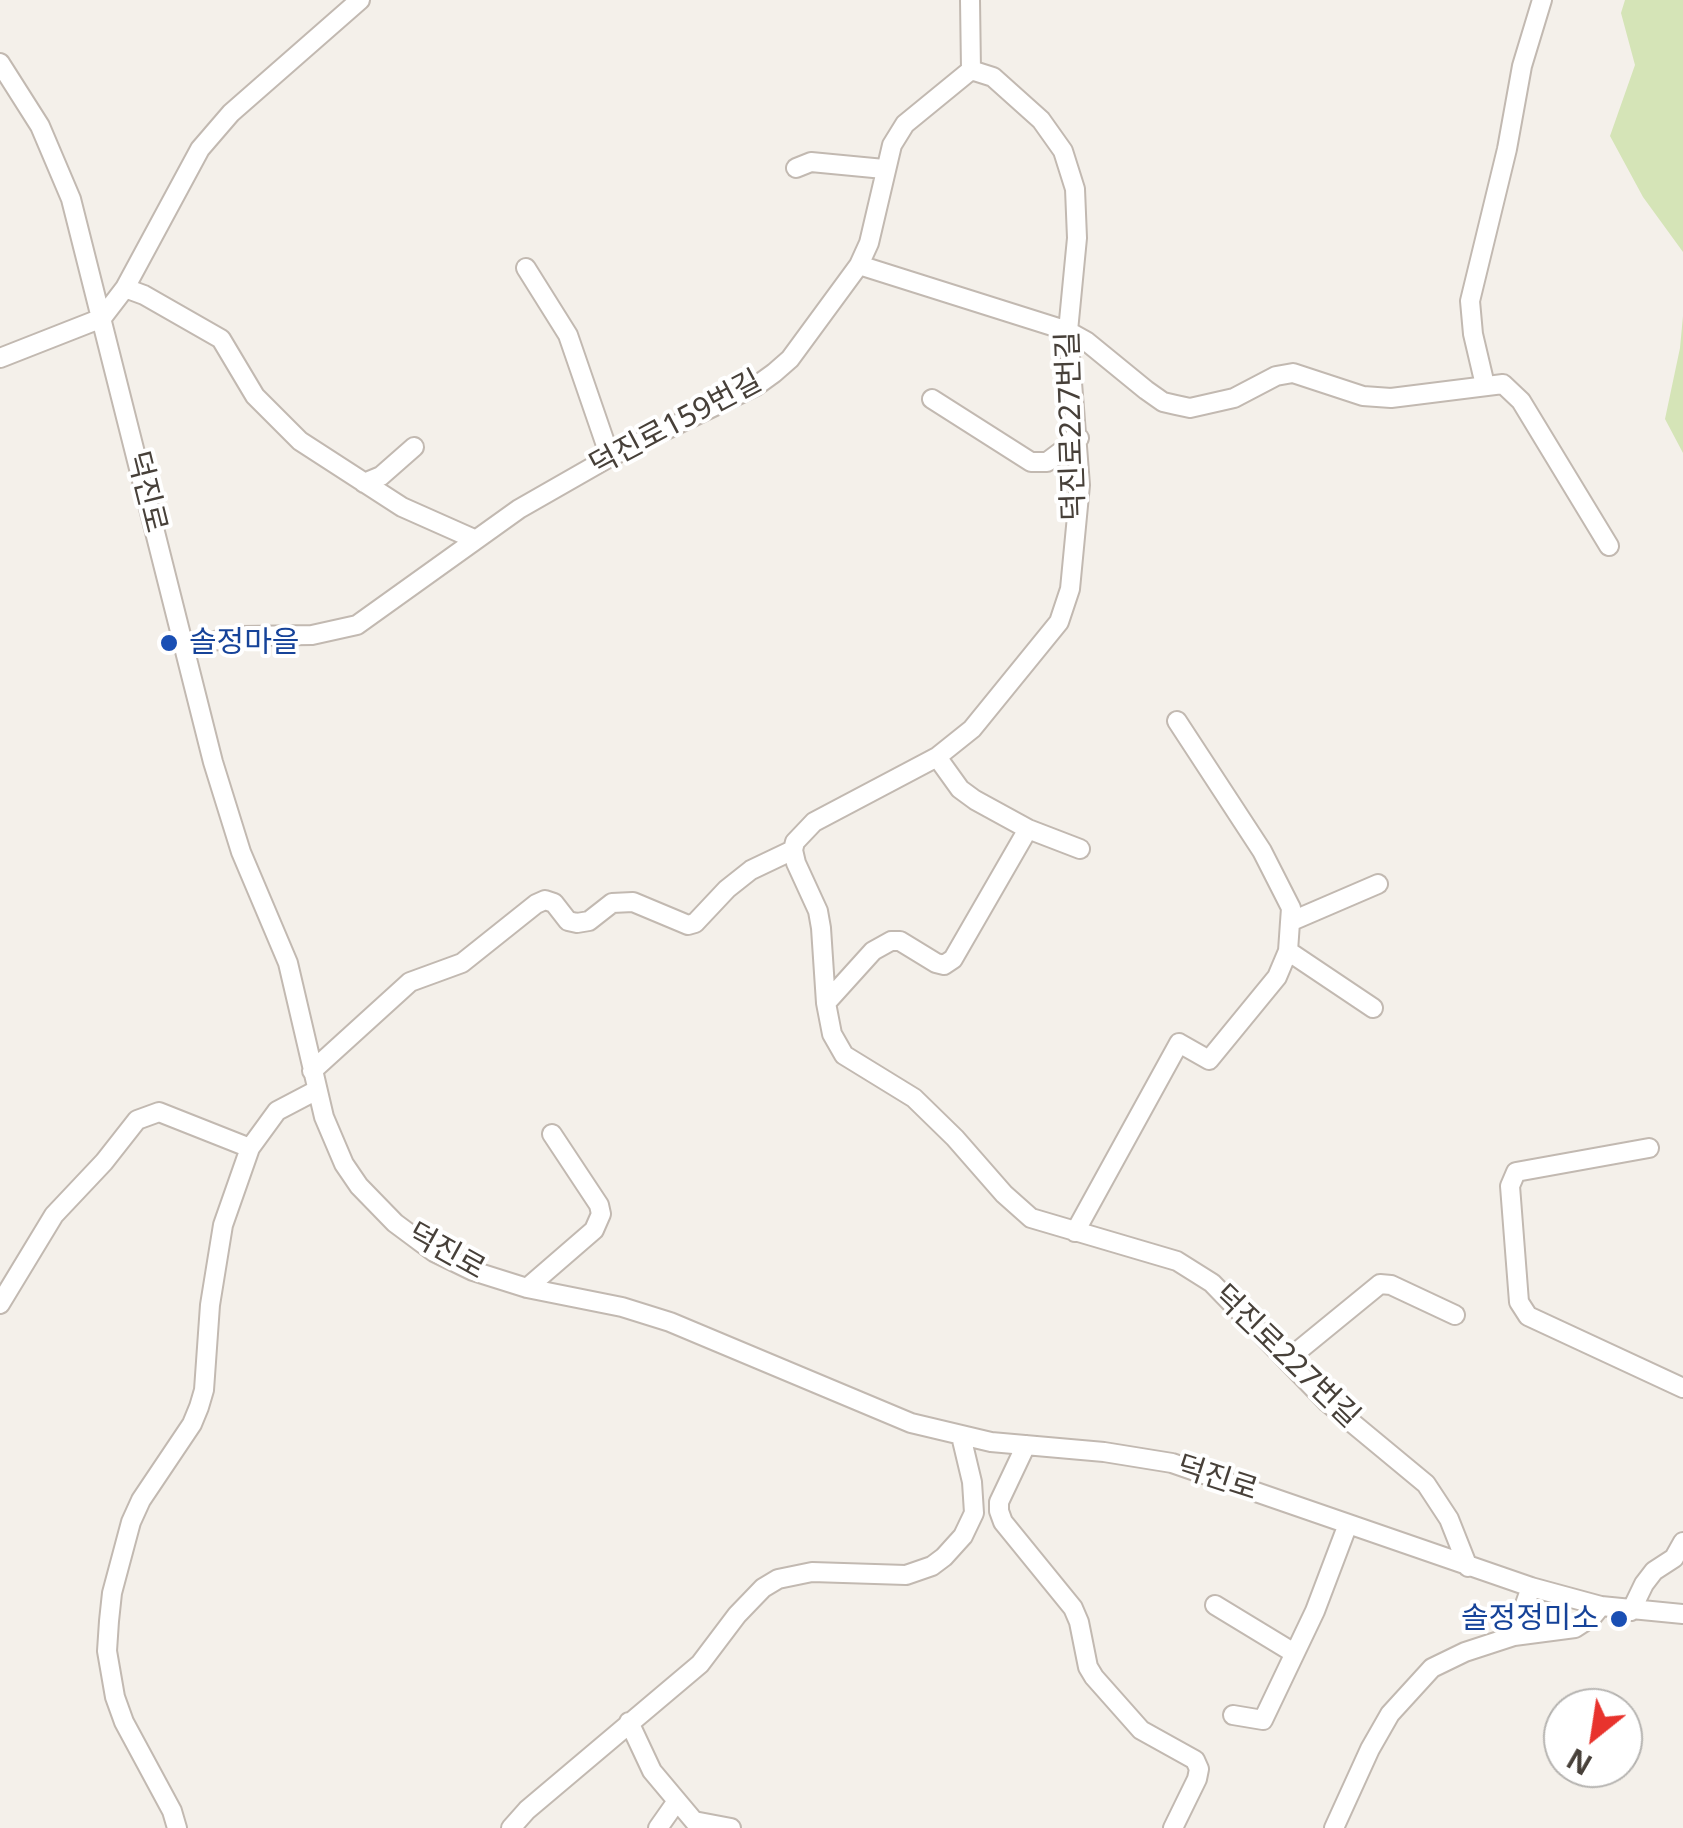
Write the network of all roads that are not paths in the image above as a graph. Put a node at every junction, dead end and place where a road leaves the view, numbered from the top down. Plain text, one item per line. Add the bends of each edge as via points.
1 (360, 0) edge
2 (970, 0) edge
3 (1542, 0) edge
4 (0, 63) edge
5 (971, 70) junction
6 (796, 168) dead end
7 (884, 170) junction
8 (859, 265) junction
9 (526, 268) dead end
10 (125, 288) junction
11 (102, 318) junction
12 (1068, 330) junction
13 (0, 358) edge
14 (1485, 385) junction
15 (932, 399) dead end
16 (1079, 438) junction
17 (414, 447) dead end
18 (610, 457) junction
19 (364, 483) junction
20 (474, 538) junction
21 (1610, 546) dead end
22 (185, 646) junction
23 (1177, 721) dead end
24 (938, 757) junction
25 (1028, 829) junction
26 (1080, 849) dead end
27 (793, 850) junction
28 (1378, 884) dead end
29 (1292, 922) junction
30 (1288, 951) junction
31 (826, 1003) junction
32 (1373, 1008) dead end
33 (312, 1071) junction
34 (316, 1090) junction
35 (552, 1134) dead end
36 (250, 1148) junction
37 (1649, 1148) dead end
38 (1074, 1232) junction
39 (527, 1288) junction
40 (0, 1304) edge
41 (1455, 1315) dead end
42 (1287, 1360) junction
43 (1683, 1388) edge
44 (961, 1436) junction
45 (1026, 1445) junction
46 (1348, 1524) junction
47 (1683, 1542) edge
48 (1468, 1567) junction
49 (1532, 1587) junction
50 (1215, 1605) dead end
51 (1601, 1606) junction
52 (1631, 1611) junction
53 (1683, 1614) edge
54 (1514, 1636) junction
55 (1294, 1653) junction
56 (1233, 1716) dead end
57 (629, 1722) junction
58 (676, 1801) junction
59 (177, 1828) edge
60 (511, 1828) edge
61 (658, 1828) edge
62 (732, 1828) edge
63 (1172, 1828) edge
64 (1334, 1828) edge

1 - 10 street via 230,112 200,149
2 - 5 street
3 - 14 street via 1473,284 1470,314
4 - 11 street, 덕진로 via 54,151
5 - 7 street, 덕진로159번길 via 905,124
5 - 12 street, 덕진로227번길 via 992,77 1026,104 1064,151 1077,238
6 - 7 street via 830,162
7 - 8 street, 덕진로159번길
8 - 12 street
8 - 18 street, 덕진로159번길 via 790,359 765,380
9 - 18 street via 568,335
10 - 11 street
10 - 19 street via 221,339 275,420
11 - 13 street
11 - 22 street, 덕진로
12 - 14 street via 1163,402 1190,408 1293,373 1391,398
12 - 16 street, 덕진로227번길
14 - 21 street via 1503,384 1521,400
15 - 16 street via 1031,462 1046,462
16 - 24 street, 덕진로227번길 via 1066,607 972,729
17 - 19 street
18 - 20 street, 덕진로159번길
19 - 20 street
20 - 22 street, 덕진로159번길 via 357,626
22 - 33 street, 덕진로 via 228,813 288,963
23 - 29 street via 1262,851
24 - 25 street via 960,789
24 - 27 street, 덕진로227번길 via 814,822
25 - 26 street
25 - 31 street via 953,960 936,963 891,941 873,951
27 - 31 street, 덕진로227번길 via 818,912
27 - 33 street via 752,870 688,926 633,902 612,902 578,924 544,900 462,963 410,982
28 - 29 street
29 - 30 street
30 - 32 street
30 - 38 street via 1277,977 1209,1060 1180,1042
31 - 38 street, 덕진로227번길 via 844,1055 914,1098 1020,1210
33 - 34 street, 덕진로
34 - 36 street via 277,1111
34 - 39 street, 덕진로 via 344,1164 386,1215 452,1263
35 - 39 street via 601,1214 594,1230
36 - 40 street via 159,1112 137,1120 54,1215
36 - 59 street via 223,1225 199,1407 141,1500 112,1593 107,1651 115,1697
37 - 43 street via 1516,1172 1510,1186 1520,1302 1528,1316
38 - 42 street, 덕진로227번길 via 1195,1270
39 - 44 street, 덕진로 via 670,1322 874,1409
41 - 42 street via 1380,1284
42 - 48 street, 덕진로227번길 via 1426,1484
44 - 45 street, 덕진로
44 - 57 street via 974,1513 944,1557 906,1574 834,1570 778,1578 750,1600 700,1664
45 - 46 street, 덕진로 via 1172,1463
45 - 63 street via 999,1502 1003,1522 1072,1608 1094,1678 1141,1730 1195,1760 1197,1779
46 - 48 street, 덕진로
46 - 55 street
47 - 52 street via 1644,1584
48 - 49 street, 덕진로
49 - 51 street, 덕진로
49 - 54 street
50 - 55 street
51 - 52 street, 덕진로
51 - 54 street via 1575,1628
52 - 53 street, 덕진로
54 - 64 street via 1446,1660 1409,1690 1370,1749
55 - 56 street via 1263,1720
57 - 58 street via 652,1771
57 - 60 street
58 - 61 street
58 - 62 street via 694,1821

